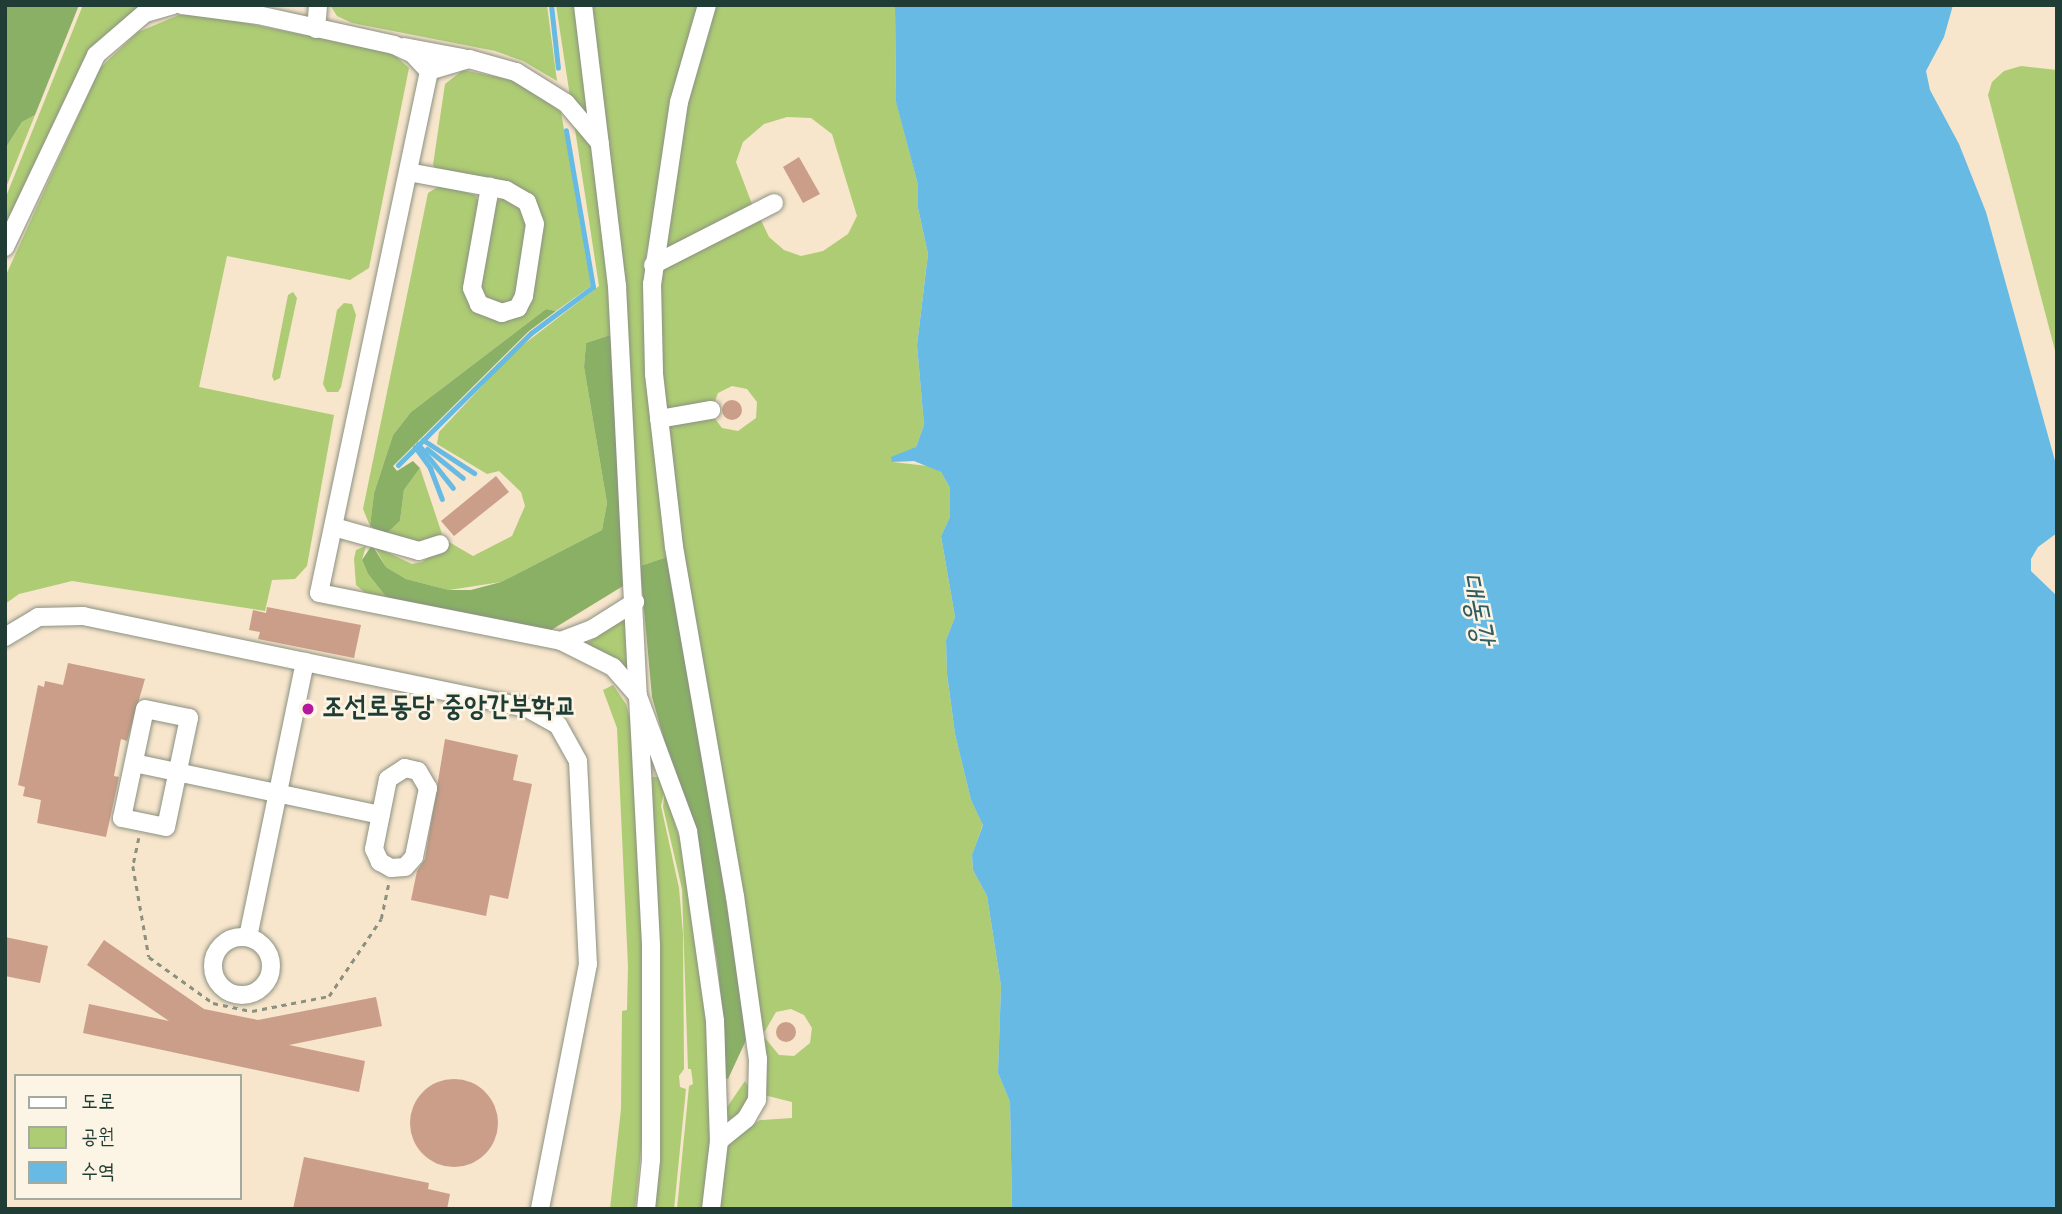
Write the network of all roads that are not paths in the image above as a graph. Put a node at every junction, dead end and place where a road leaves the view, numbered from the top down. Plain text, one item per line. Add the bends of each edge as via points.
1 (173, 5) edge
2 (182, 5) edge
3 (318, 5) edge
4 (583, 5) edge
5 (707, 5) edge
6 (317, 29) junction
7 (394, 45) junction
8 (469, 59) junction
9 (429, 71) junction
10 (600, 143) junction
11 (408, 172) junction
12 (490, 187) junction
13 (774, 203) dead end
14 (5, 247) edge
15 (653, 265) junction
16 (711, 410) dead end
17 (659, 419) junction
18 (334, 527) junction
19 (440, 544) dead end
20 (635, 602) junction
21 (5, 637) edge
22 (561, 641) junction
23 (305, 662) junction
24 (638, 696) junction
25 (134, 763) junction
26 (178, 772) junction
27 (278, 793) junction
28 (381, 815) junction
29 (248, 937) junction
30 (719, 1141) junction
31 (540, 1209) edge
32 (646, 1209) edge
33 (711, 1209) edge

1 - 14 street via 145,13 96,55
2 - 6 street
3 - 6 street
4 - 10 street
5 - 15 street via 679,102
6 - 7 street
7 - 8 street
7 - 9 street via 413,54
8 - 9 street
8 - 10 street via 538,82 566,103
9 - 11 street
10 - 20 street via 617,286
11 - 12 street
11 - 18 street
12 - 12 street via 517,194 527,202 535,224 524,296 518,308 502,313 480,304 472,288
13 - 15 street
15 - 17 street
16 - 17 street
17 - 30 street via 674,547 761,1034 757,1100 746,1119
18 - 19 street via 419,551
18 - 22 street via 320,593
20 - 22 street via 592,629
20 - 24 street
21 - 23 street via 38,617 60,614
22 - 24 street via 613,667
23 - 27 street
23 - 31 street via 527,708 544,714 570,741 578,761 588,964
24 - 30 street via 682,809 692,853 715,1021
24 - 32 street via 651,947 651,1160
25 - 26 street
25 - 26 street via 145,709 156,711 189,718
25 - 26 street via 122,818 166,827
26 - 27 street
27 - 28 street
27 - 29 street
28 - 28 street via 393,774 412,769 423,776 428,788 414,857 405,867 391,868 380,862 374,849
29 - 29 street via 225,941 214,957 219,985 235,1001 262,987 271,970 268,951
30 - 33 street

